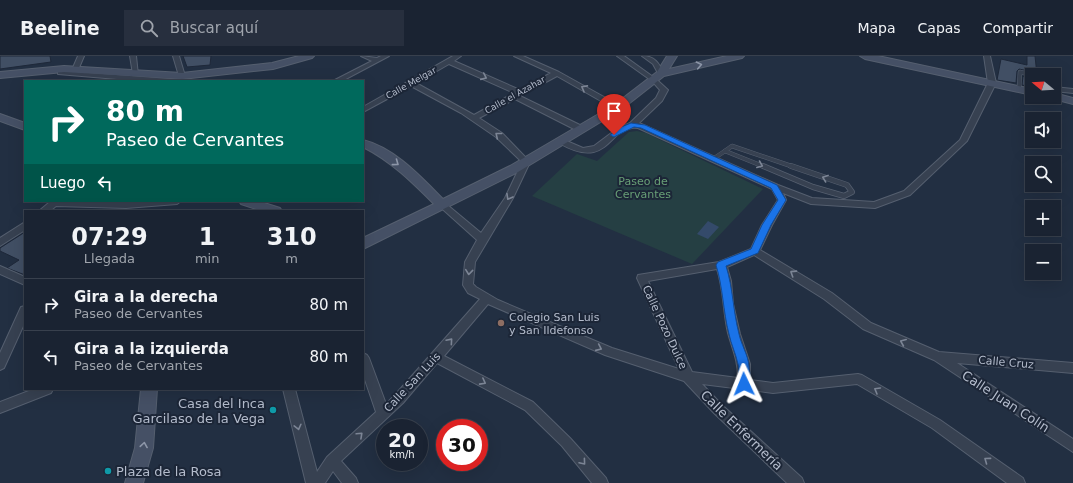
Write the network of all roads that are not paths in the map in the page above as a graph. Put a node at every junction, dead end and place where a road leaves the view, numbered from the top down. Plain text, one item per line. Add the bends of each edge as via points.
1 (81, 56) edge
2 (133, 56) edge
3 (176, 56) edge
4 (309, 56) edge
5 (364, 56) edge
6 (386, 56) edge
7 (458, 56) edge
8 (517, 56) edge
9 (620, 56) edge
10 (645, 56) edge
11 (671, 56) edge
12 (739, 56) edge
13 (865, 56) edge
14 (987, 56) edge
15 (378, 60) junction
16 (449, 61) junction
17 (75, 70) junction
18 (59, 71) junction
19 (557, 73) junction
20 (1025, 73) edge
21 (136, 74) junction
22 (0, 75) edge
23 (182, 76) junction
24 (658, 77) junction
25 (169, 79) edge
26 (64, 80) edge
27 (339, 80) edge
28 (411, 83) junction
29 (992, 83) junction
30 (1019, 89) junction
31 (1025, 90) edge
32 (1061, 90) edge
33 (1073, 91) edge
34 (517, 94) junction
35 (1061, 97) edge
36 (1073, 100) edge
37 (618, 107) junction
38 (364, 109) edge
39 (0, 117) edge
40 (474, 118) junction
41 (633, 125) junction
42 (24, 127) edge
43 (581, 129) junction
44 (562, 141) junction
45 (364, 144) edge
46 (724, 150) junction
47 (713, 159) junction
48 (526, 162) junction
49 (774, 187) junction
50 (248, 202) edge
51 (175, 205) edge
52 (442, 205) junction
53 (45, 210) edge
54 (270, 210) edge
55 (24, 226) edge
56 (482, 239) junction
57 (0, 243) edge
58 (364, 244) edge
59 (755, 251) junction
60 (721, 265) junction
61 (0, 270) edge
62 (23, 280) edge
63 (487, 298) junction
64 (24, 312) edge
65 (436, 357) junction
66 (938, 357) junction
67 (364, 361) edge
68 (0, 365) edge
69 (1073, 368) edge
70 (688, 377) junction
71 (744, 384) junction
72 (45, 390) edge
73 (149, 390) edge
74 (289, 390) edge
75 (0, 408) edge
76 (383, 413) junction
77 (1073, 446) edge
78 (332, 461) junction
79 (134, 483) edge
80 (313, 483) edge
81 (317, 483) edge
82 (351, 483) edge
83 (601, 483) edge
84 (797, 483) edge
85 (1018, 483) edge

1 - 17 street
2 - 21 street
3 - 23 street
4 - 23 street via 273,66
5 - 15 street
6 - 15 street
7 - 16 street, Calle Melgar
8 - 19 street
9 - 24 street
10 - 24 street via 656,63
11 - 24 street
24 -> 12 street
13 - 29 street
14 - 29 street
15 - 27 street
16 - 28 street, Calle Melgar
16 -> 34 street
17 - 18 street
17 - 21 street
18 - 22 street
18 - 25 street
18 - 26 street
19 - 34 street, Calle el Azahar
37 -> 19 street
20 - 30 lane via 1020,72
21 - 25 street
23 - 25 street
24 - 37 street
24 - 41 street via 664,93
28 - 38 street, Calle Melgar
28 - 40 street
29 - 30 street
29 - 49 street via 963,141 907,193 875,205 811,201
30 - 31 street
32 - 33 street
34 - 40 street, Calle el Azahar
34 - 43 street
35 - 36 street
37 - 43 street
39 - 42 street
48 -> 40 street via 499,135
41 - 44 street via 586,152
41 - 47 street
43 - 44 street
44 - 48 street
45 -> 52 street via 385,154 411,174
46 -> 46 lane via 813,187 844,196 852,192 847,185 776,160 732,146
46 - 47 lane
47 - 49 street
48 - 52 street
48 -> 56 street via 509,198
49 - 59 street via 782,200 766,225
50 - 54 street
51 - 53 street via 54,203
52 - 56 street
52 - 58 street
55 - 57 street
56 -> 63 street via 470,262 468,286
59 - 60 street
66 -> 59 street via 867,326 828,296
60 - 70 street, Calle Pozo Dulce via 642,278
60 - 71 street via 734,334 744,364
61 - 62 street
65 -> 63 street, Calle San Luis
63 -> 70 street via 609,352
64 - 68 street
65 - 76 street, Calle San Luis
65 -> 83 street via 529,406 566,442
66 - 69 street, Calle Cruz
66 - 77 street, Calle Juan Colín
67 - 76 street
70 - 71 street
70 - 84 street, Calle Enfermería via 718,409
85 -> 71 street via 936,424 858,379 773,388
72 - 75 street
79 -> 73 street via 144,448
74 -> 80 street
78 -> 76 street, Calle San Luis
78 - 81 street, Calle San Luis
78 - 82 street

